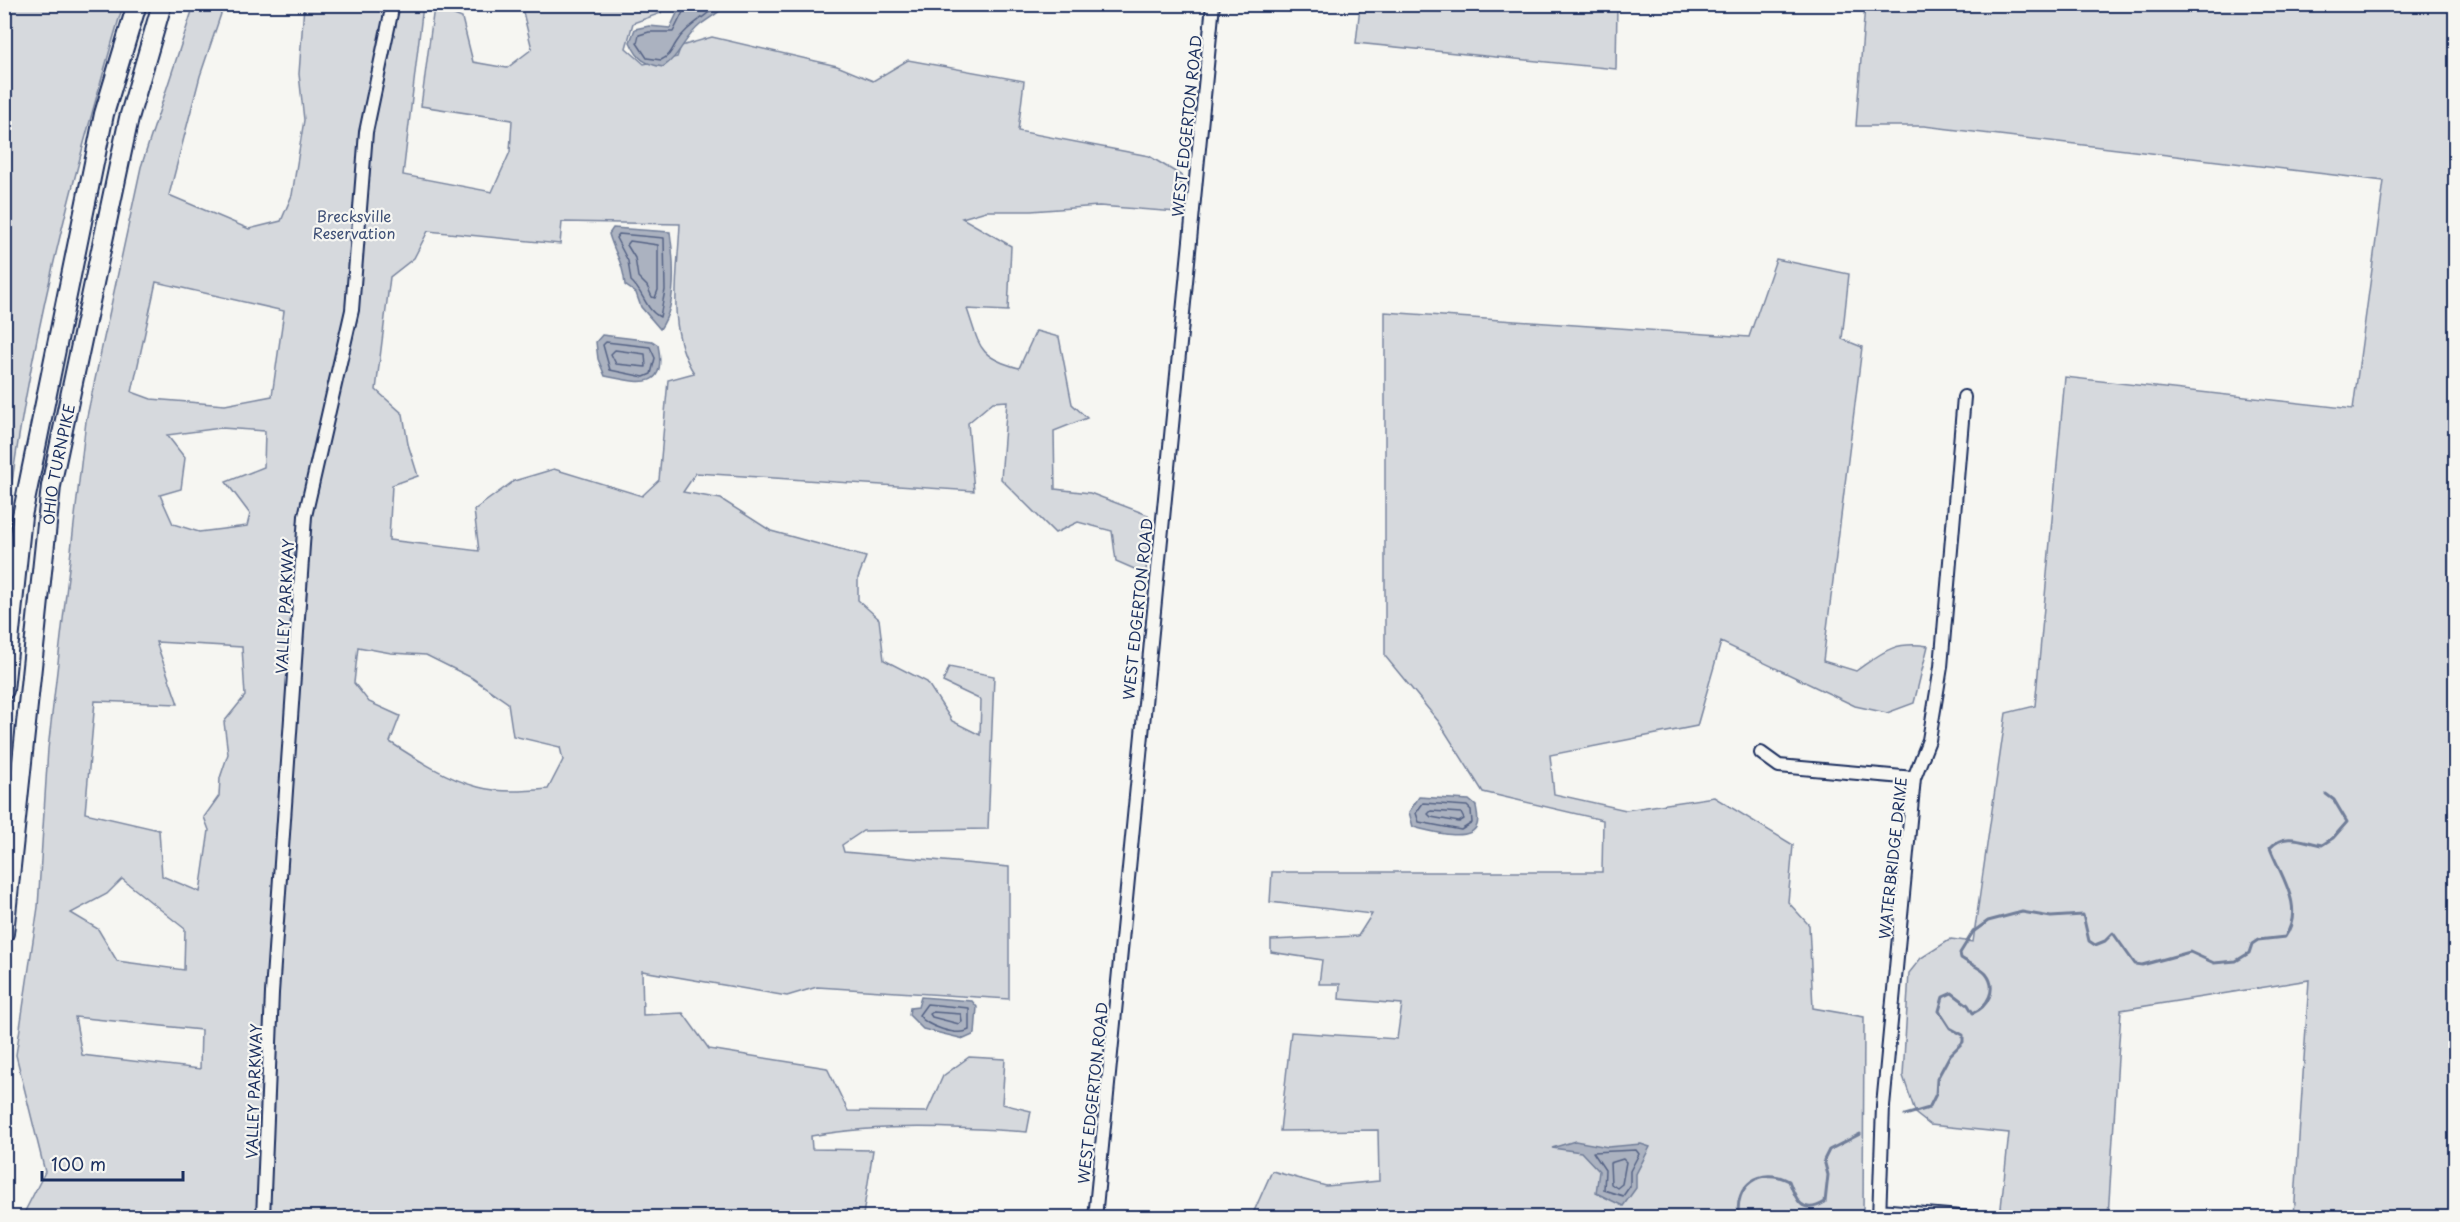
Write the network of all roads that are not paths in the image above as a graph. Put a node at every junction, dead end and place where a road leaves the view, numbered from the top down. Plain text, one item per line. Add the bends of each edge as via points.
1 (137, 4) edge
2 (162, 4) edge
3 (393, 4) edge
4 (1213, 4) edge
5 (1964, 397) dead end
6 (4, 690) edge
7 (1761, 753) dead end
8 (1914, 778) junction
9 (4, 933) edge
10 (1879, 1214) edge
11 (263, 1218) edge
12 (1095, 1218) edge
13 (1972, 1218) edge

1 - 6 highway, OHIO TURNPIKE via 104,114 22,516
2 - 9 highway, OHIO TURNPIKE via 129,118 51,486
3 - 11 street, VALLEY PARKWAY via 366,132 352,310 305,516 272,993
4 - 12 street, WEST EDGERTON ROAD
5 - 8 street, WATERBRIDGE DRIVE via 1941,667 1929,740
7 - 8 street via 1779,766
8 - 10 street, WATERBRIDGE DRIVE via 1887,1062
10 - 13 street

